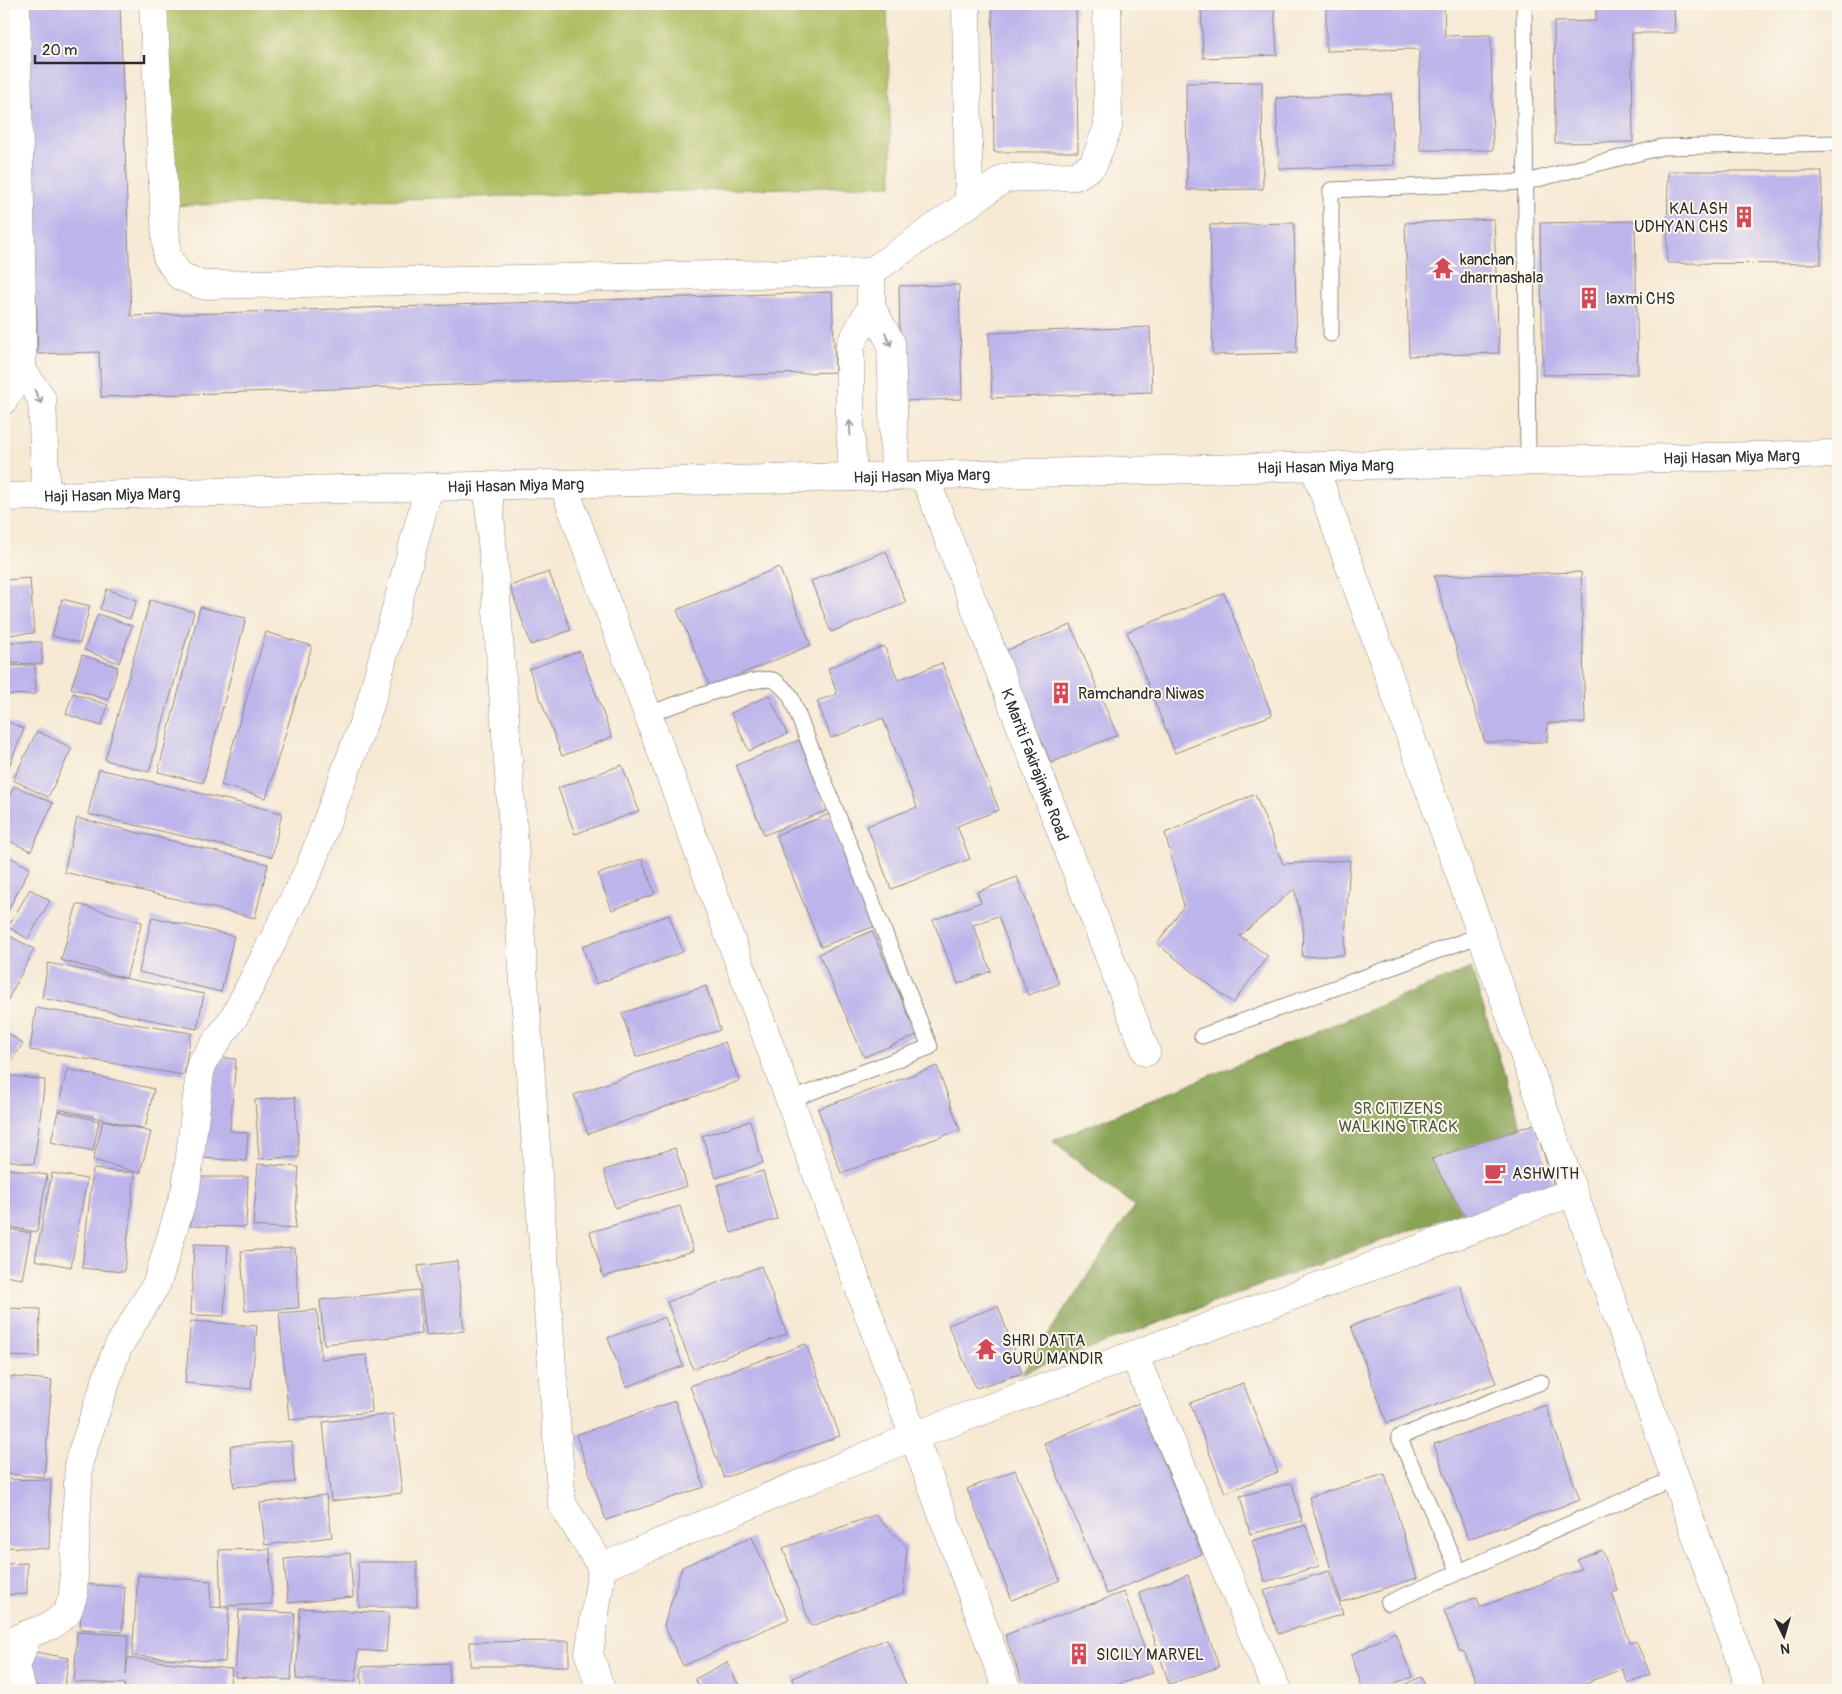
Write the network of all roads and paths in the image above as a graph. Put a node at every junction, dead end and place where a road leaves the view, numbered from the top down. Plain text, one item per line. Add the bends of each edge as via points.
1 (16, 4) edge
2 (153, 4) edge
3 (966, 4) edge
4 (1107, 4) edge
5 (1524, 4) edge
6 (1838, 143) edge
7 (12, 161) edge
8 (1526, 182) junction
9 (969, 204) junction
10 (871, 272) junction
11 (13, 305) edge
12 (871, 307) junction
13 (1331, 334) dead end
14 (22, 370) junction
15 (4, 400) edge
16 (1838, 454) edge
17 (1528, 461) junction
18 (1314, 466) junction
19 (924, 475) junction
20 (895, 476) junction
21 (853, 477) junction
22 (563, 484) junction
23 (488, 486) junction
24 (430, 487) junction
25 (46, 496) junction
26 (4, 497) edge
27 (648, 714) junction
28 (1481, 935) junction
29 (1202, 1036) dead end
30 (1146, 1052) dead end
31 (790, 1100) junction
32 (1573, 1192) junction
33 (1134, 1355) junction
34 (1541, 1382) dead end
35 (914, 1436) junction
36 (1675, 1478) junction
37 (602, 1567) junction
38 (1459, 1572) junction
39 (1388, 1603) dead end
40 (28, 1634) junction
41 (4, 1650) edge
42 (22, 1690) edge
43 (601, 1690) edge
44 (1007, 1690) edge
45 (1277, 1690) edge
46 (1751, 1690) edge

1 - 7 street
2 - 10 street via 166,257 180,276 202,285
3 - 9 street
4 - 9 street via 1108,127 1092,165 1076,176 1005,178
5 - 8 lane
6 - 8 lane via 1662,147
7 - 11 street
8 - 13 lane via 1331,190
8 - 17 lane
9 - 10 street
10 - 12 street
11 - 14 street
12 -> 20 street via 891,343
21 -> 12 street via 850,346
14 - 15 street
14 -> 25 street via 42,399
16 - 17 street, Haji Hasan Miya Marg
17 - 18 street, Haji Hasan Miya Marg
18 - 19 street, Haji Hasan Miya Marg
18 - 28 street
19 - 20 street, Haji Hasan Miya Marg
19 - 30 street, K Mariti Fakirajinike Road
20 - 21 street, Haji Hasan Miya Marg
21 - 22 street, Haji Hasan Miya Marg
22 - 23 street, Haji Hasan Miya Marg
22 - 27 street
23 - 24 street, Haji Hasan Miya Marg
23 - 37 street via 562,1504
24 - 25 street, Haji Hasan Miya Marg
24 - 40 street via 370,705 310,867 236,1014 201,1064 186,1188 163,1264 157,1283 118,1349 79,1461 73,1596 67,1613 52,1625
25 - 26 street, Haji Hasan Miya Marg
27 - 31 street
27 - 31 lane via 762,678 775,680 790,695 930,1047
28 - 29 lane
28 - 32 street
31 - 35 street
32 - 33 street
32 - 36 street
33 - 35 street
33 - 45 street
34 - 38 lane via 1399,1437
35 - 37 street
35 - 44 street
36 - 38 lane
36 - 46 street
37 - 43 street via 589,1654
38 - 39 lane
40 - 41 street via 13,1640
40 - 42 street via 16,1667

